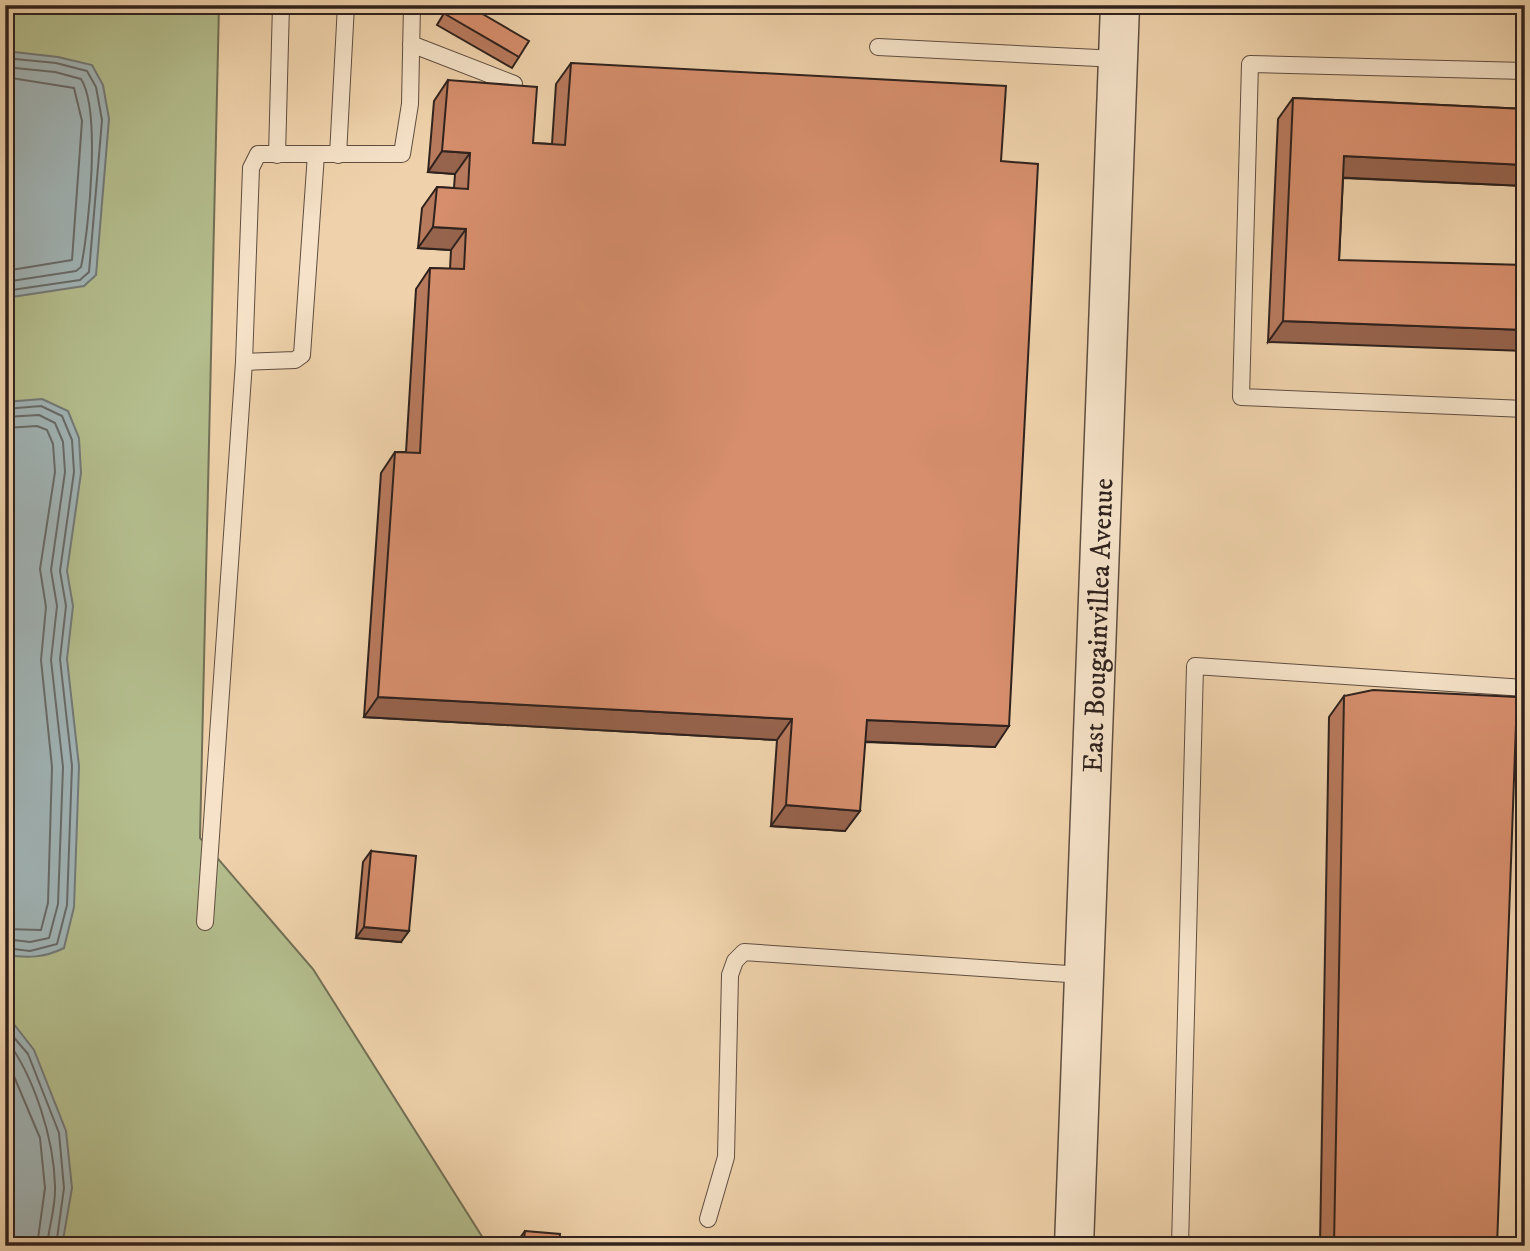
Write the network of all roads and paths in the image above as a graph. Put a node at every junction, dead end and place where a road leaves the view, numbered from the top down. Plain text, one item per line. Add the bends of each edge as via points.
1 (281, 5) edge
2 (346, 5) edge
3 (412, 5) edge
4 (1120, 5) edge
5 (411, 44) junction
6 (878, 47) dead end
7 (1118, 59) junction
8 (1525, 71) edge
9 (514, 84) edge
10 (316, 154) junction
11 (277, 155) junction
12 (338, 155) junction
13 (244, 362) junction
14 (1525, 409) edge
15 (1525, 688) edge
16 (205, 922) dead end
17 (1083, 975) junction
18 (708, 1219) dead end
19 (1074, 1246) edge
20 (1180, 1246) edge

1 - 11 lane
2 - 12 lane
3 - 5 lane
4 - 7 street, East Bougainvillea Avenue
5 - 9 lane
5 - 12 lane via 410,103 402,154
6 - 7 lane
7 - 17 street, East Bougainvillea Avenue
8 - 14 lane via 1250,64 1241,397
10 - 11 lane
10 - 12 lane
10 - 13 lane via 302,355 295,360
11 - 13 lane via 258,154 251,168
13 - 16 lane
15 - 20 lane via 1195,666
17 - 18 lane via 744,952 730,975 726,1157
17 - 19 street, East Bougainvillea Avenue

